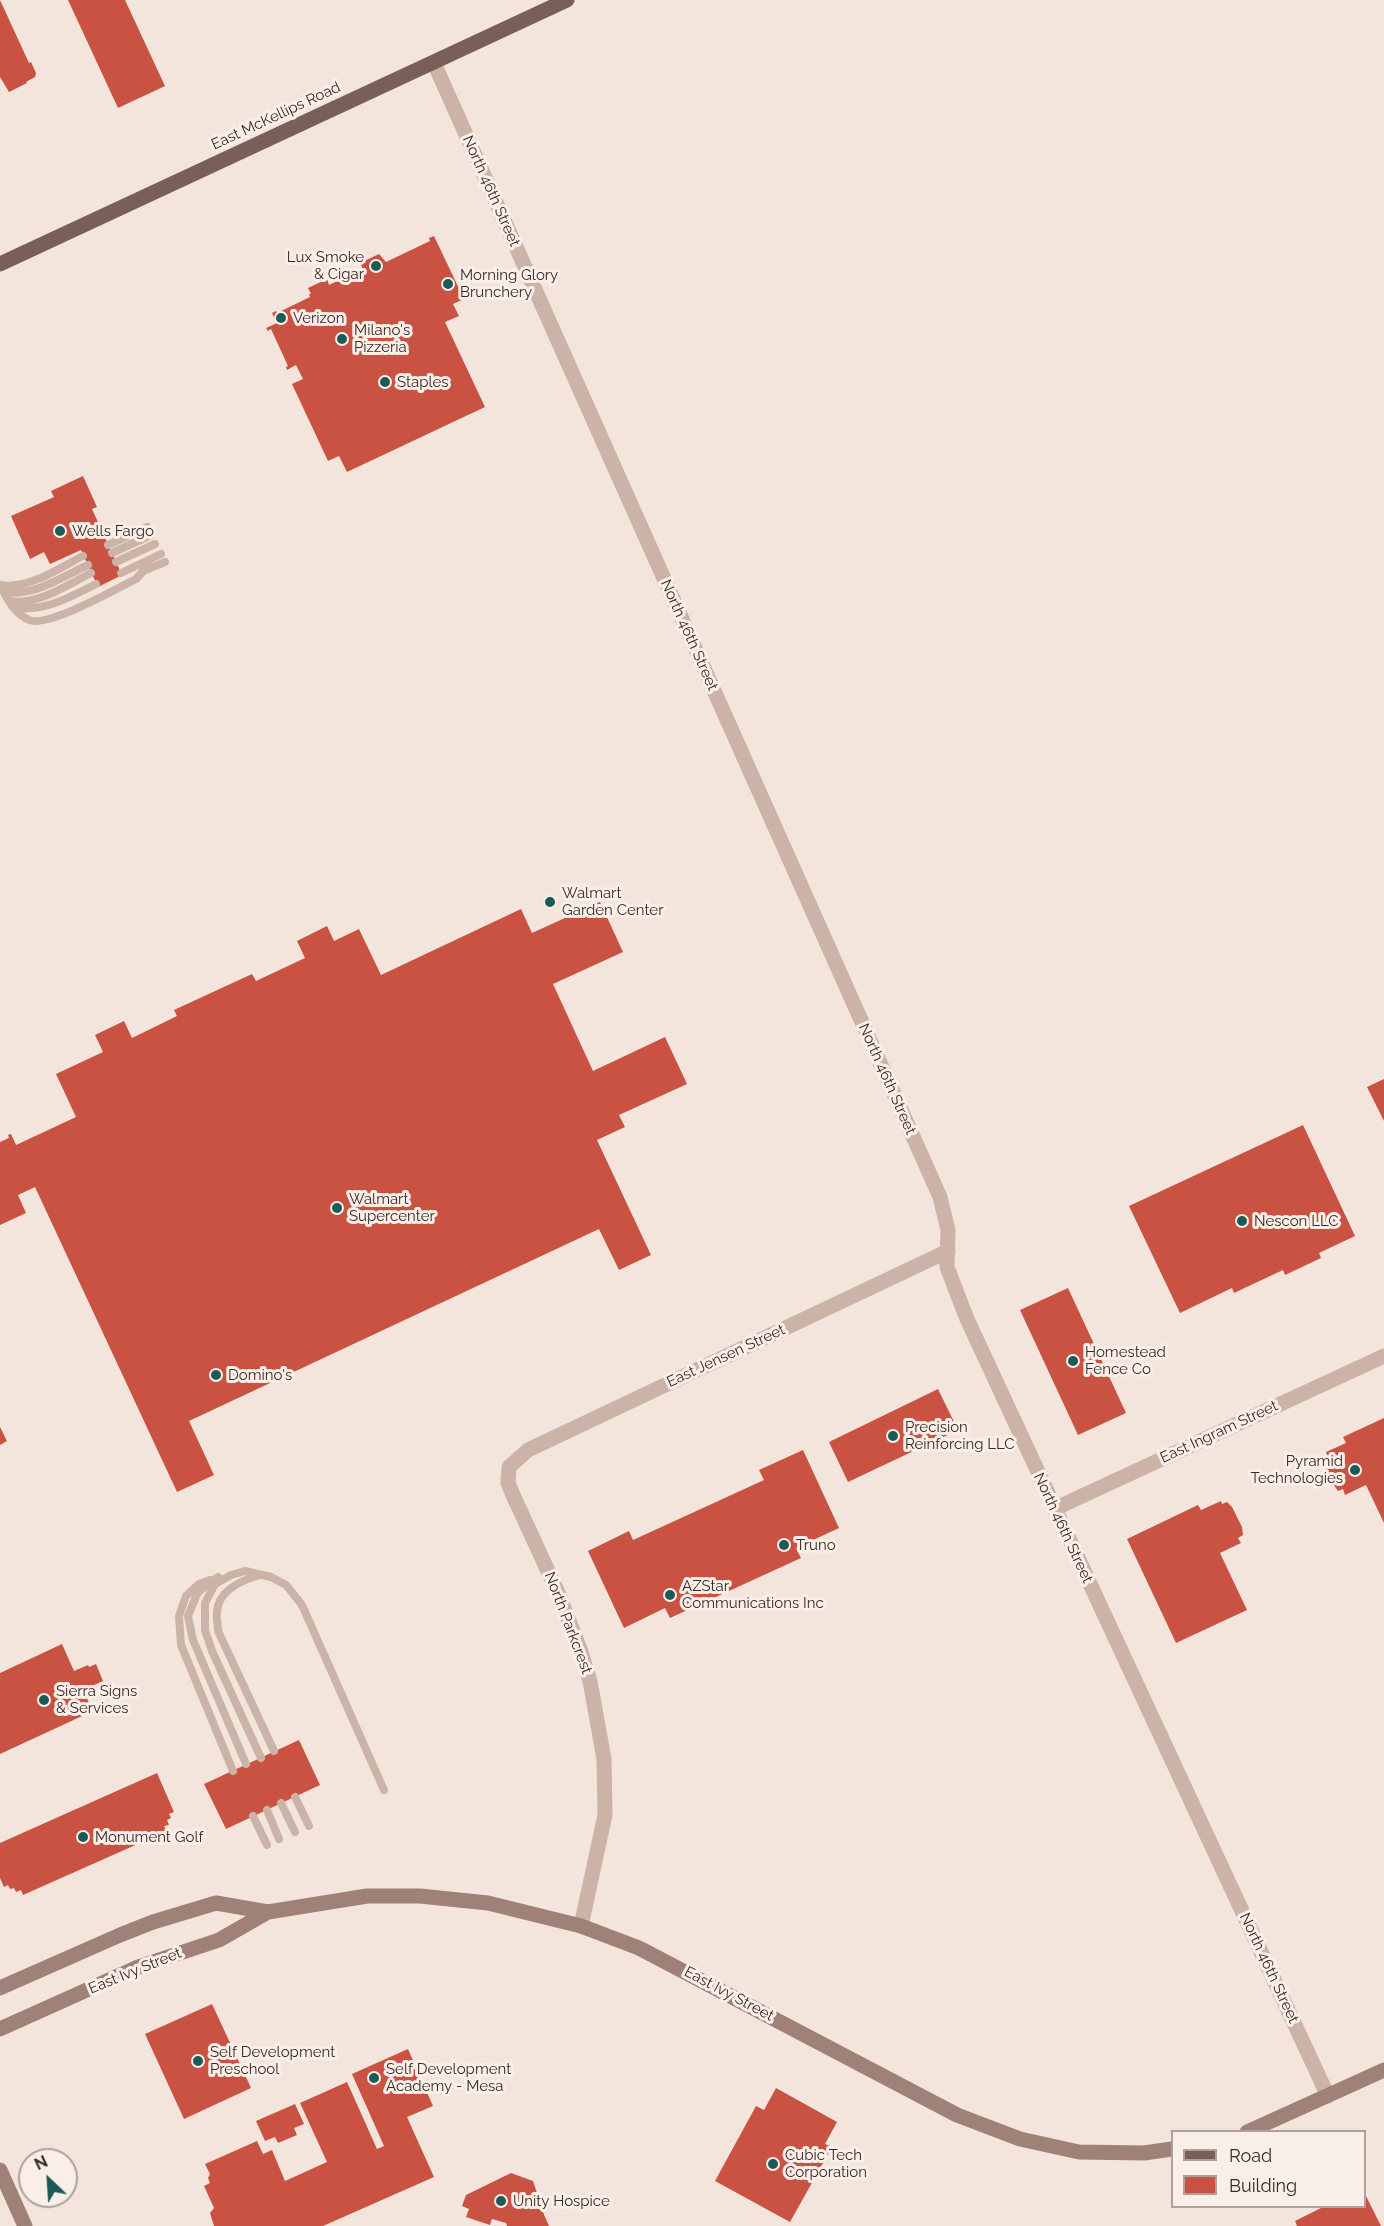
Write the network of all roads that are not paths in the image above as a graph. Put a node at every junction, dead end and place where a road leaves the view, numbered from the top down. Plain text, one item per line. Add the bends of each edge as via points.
1 (567, 0) edge
2 (434, 63) junction
3 (0, 264) edge
4 (110, 549) dead end
5 (83, 556) dead end
6 (116, 562) dead end
7 (121, 573) dead end
8 (96, 585) dead end
9 (2, 588) edge
10 (11, 604) junction
11 (948, 1251) junction
12 (1384, 1356) edge
13 (509, 1467) joint
14 (1054, 1509) junction
15 (231, 1575) junction
16 (260, 1575) junction
17 (216, 1578) junction
18 (274, 1752) dead end
19 (261, 1758) dead end
20 (246, 1764) dead end
21 (233, 1771) dead end
22 (384, 1790) dead end
23 (295, 1797) dead end
24 (281, 1803) dead end
25 (267, 1810) dead end
26 (253, 1816) dead end
27 (309, 1826) dead end
28 (295, 1832) dead end
29 (279, 1839) dead end
30 (267, 1845) dead end
31 (268, 1912) junction
32 (581, 1926) junction
33 (0, 1988) edge
34 (0, 2029) edge
35 (1384, 2070) edge
36 (1328, 2096) junction
37 (1252, 2130) edge
38 (1171, 2149) edge
39 (0, 2170) edge
40 (25, 2226) edge

1 - 2 main road, East McKellips Road
2 - 3 main road, East McKellips Road
2 - 11 street, North 46th Street via 940,1197 948,1230
4 - 6 lane via 151,535
5 - 9 lane via 26,584
7 - 10 lane via 163,558 136,579 50,620 31,621
8 - 10 lane via 41,607 24,609
9 - 10 lane
9 - 10 lane via 13,593 29,591 89,569 36,599
11 - 13 street, East Jensen Street via 528,1450
11 - 14 street, North 46th Street via 947,1267 967,1319
12 - 14 street, East Ingram Street
13 - 32 street, North Parkcrest via 508,1483 559,1595 590,1681 604,1759 605,1815
14 - 36 street, North 46th Street
15 - 16 lane via 244,1571
15 - 17 lane
15 - 19 lane via 215,1584 205,1604 205,1630
16 - 18 lane via 231,1587 217,1610 218,1631
16 - 22 lane via 286,1585 302,1605
17 - 20 lane via 198,1592 188,1616 193,1640
17 - 21 lane via 199,1584 186,1596 179,1616 181,1645
23 - 27 lane
24 - 28 lane
25 - 29 lane
26 - 30 lane
31 - 32 street, East Ivy Street via 367,1896 420,1896 488,1903
31 - 33 street, East Ivy Street via 216,1903 153,1922
31 - 34 street, East Ivy Street via 219,1940 138,1967
32 - 38 street, East Ivy Street via 639,1948 957,2115 1020,2139 1079,2152
35 - 36 street
36 - 37 street
39 - 40 street

